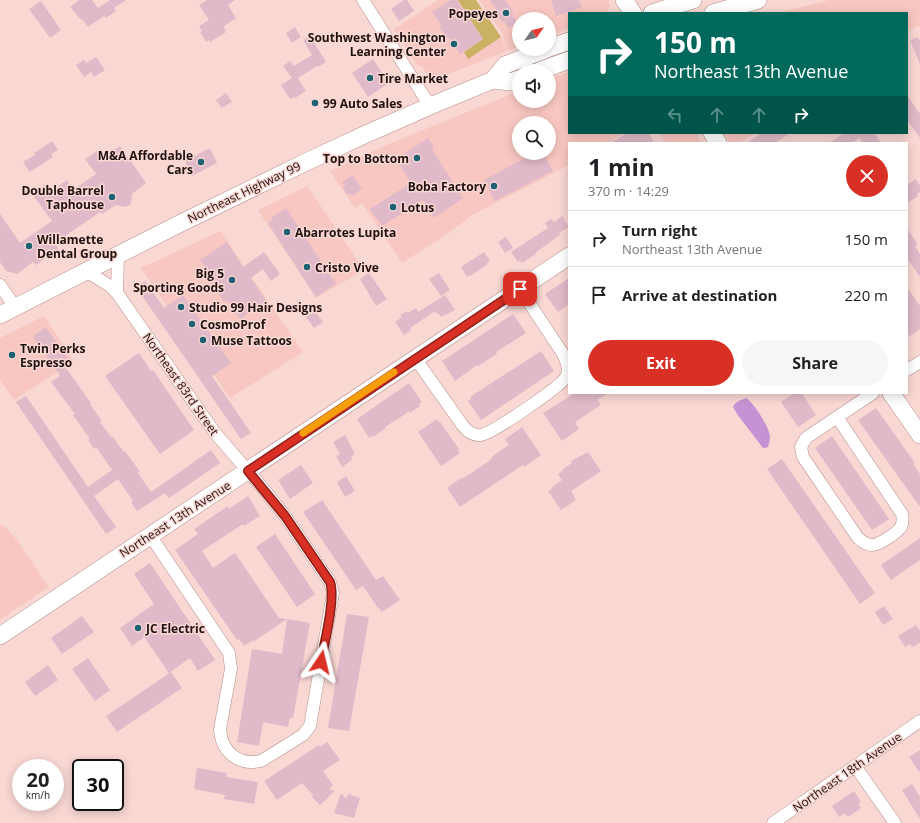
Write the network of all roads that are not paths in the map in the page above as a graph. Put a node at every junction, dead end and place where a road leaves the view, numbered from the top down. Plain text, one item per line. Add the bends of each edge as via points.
1 (362, 0) edge
2 (624, 0) edge
3 (693, 0) edge
4 (758, 0) edge
5 (632, 12) edge
6 (655, 12) edge
7 (716, 12) edge
8 (568, 41) edge
9 (556, 46) edge
10 (529, 56) edge
11 (568, 60) edge
12 (556, 65) edge
13 (493, 80) junction
14 (512, 82) edge
15 (430, 106) junction
16 (118, 255) junction
17 (568, 257) edge
18 (86, 271) junction
19 (0, 285) edge
20 (520, 289) junction
21 (118, 293) junction
22 (15, 307) junction
23 (0, 315) edge
24 (415, 358) junction
25 (920, 362) edge
26 (908, 369) edge
27 (872, 394) edge
28 (892, 394) edge
29 (837, 417) junction
30 (920, 435) edge
31 (248, 471) junction
32 (150, 535) junction
33 (0, 636) edge
34 (920, 722) edge
35 (855, 766) junction
36 (774, 823) edge
37 (895, 823) edge

1 - 15 street
2 - 5 main road
3 - 6 main road
4 - 7 main road
8 - 9 main road, Northeast Highway 99
10 - 13 main road, Northeast Highway 99 via 505,65
11 - 12 main road
13 - 14 main road, Northeast Highway 99
13 - 15 main road, Northeast Highway 99
15 - 16 main road, Northeast Highway 99 via 306,162
16 - 18 main road, Northeast Highway 99
16 - 21 street
17 - 20 main road, Northeast 13th Avenue
18 - 21 street, Northeast 83rd Street
18 - 22 main road, Northeast Highway 99
19 - 22 street
20 - 24 main road, Northeast 13th Avenue
20 - 24 street via 563,354 566,375 551,391 489,432 474,435 467,431
21 - 31 street, Northeast 83rd Street via 215,433
22 - 23 main road, Northeast Highway 99
24 - 31 main road, Northeast 13th Avenue
25 - 26 street
27 - 29 street
28 - 30 main road
29 - 29 street via 806,438 801,448 803,457 858,538 874,545 897,532 903,519 902,512
31 - 32 main road, Northeast 13th Avenue
31 - 32 street, Northeast 83rd Street via 285,516 332,587 311,722 302,735 265,759 247,762 232,756 223,745 220,729 231,669 229,653
32 - 33 main road, Northeast 13th Avenue
34 - 35 street, Northeast 18th Avenue
35 - 36 street, Northeast 18th Avenue
35 - 37 street

